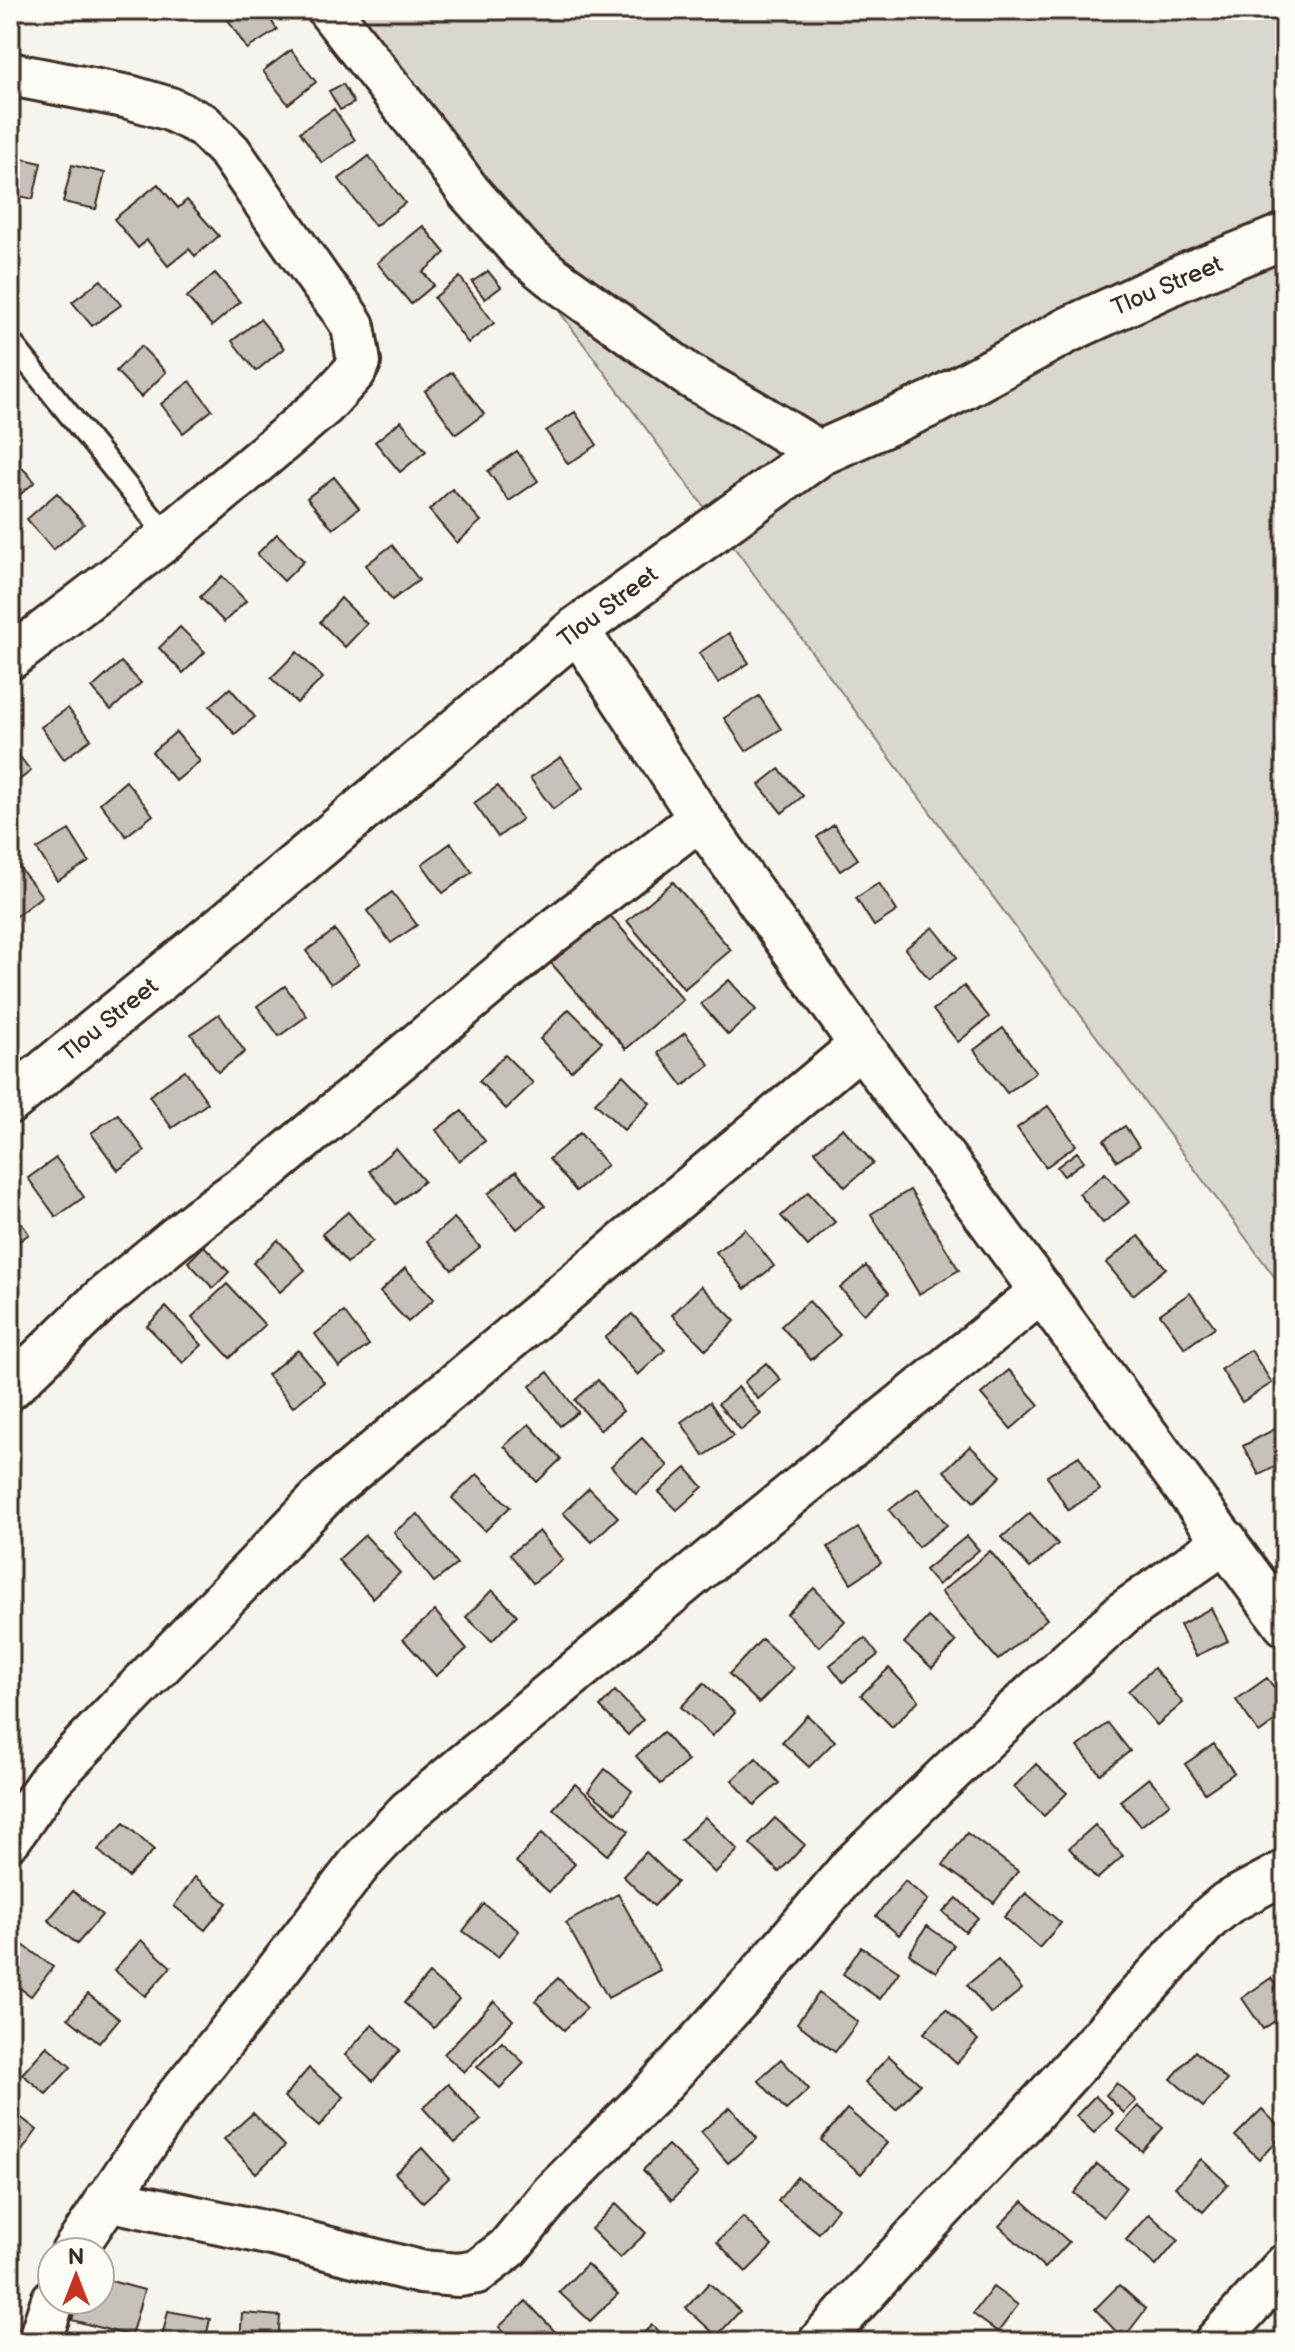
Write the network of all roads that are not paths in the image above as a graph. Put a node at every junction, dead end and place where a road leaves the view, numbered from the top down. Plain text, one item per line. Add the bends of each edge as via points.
1 (329, 10) edge
2 (10, 74) edge
3 (1285, 236) edge
4 (10, 341) edge
5 (820, 453) junction
6 (168, 537) junction
7 (577, 629) junction
8 (10, 658) edge
9 (700, 818) junction
10 (861, 1045) junction
11 (10, 1101) edge
12 (1042, 1291) junction
13 (10, 1388) edge
14 (1226, 1541) junction
15 (1285, 1624) edge
16 (10, 1838) edge
17 (1285, 1872) edge
18 (107, 2199) junction
19 (83, 2236) edge
20 (1285, 2266) edge
21 (48, 2316) edge
22 (39, 2342) edge
23 (820, 2342) edge
24 (1216, 2342) edge

1 - 5 street via 469,192 523,253 688,375
2 - 6 street via 129,97 203,125 230,152 353,326 359,362 354,372 325,404
3 - 5 street, Tlou Street via 1070,329 935,402
4 - 6 lane
5 - 7 street, Tlou Street
6 - 8 street
7 - 9 street
7 - 11 street, Tlou Street
9 - 10 street
9 - 13 street via 102,1299
10 - 12 street
10 - 16 street via 328,1491 51,1779
12 - 14 street
12 - 18 street via 408,1812 361,1862 174,2101
14 - 15 street
14 - 18 street via 1123,1613 852,1866 671,2073 486,2267 459,2275 420,2272
17 - 23 street via 1209,1918
18 - 19 street
20 - 24 street
21 - 22 street

